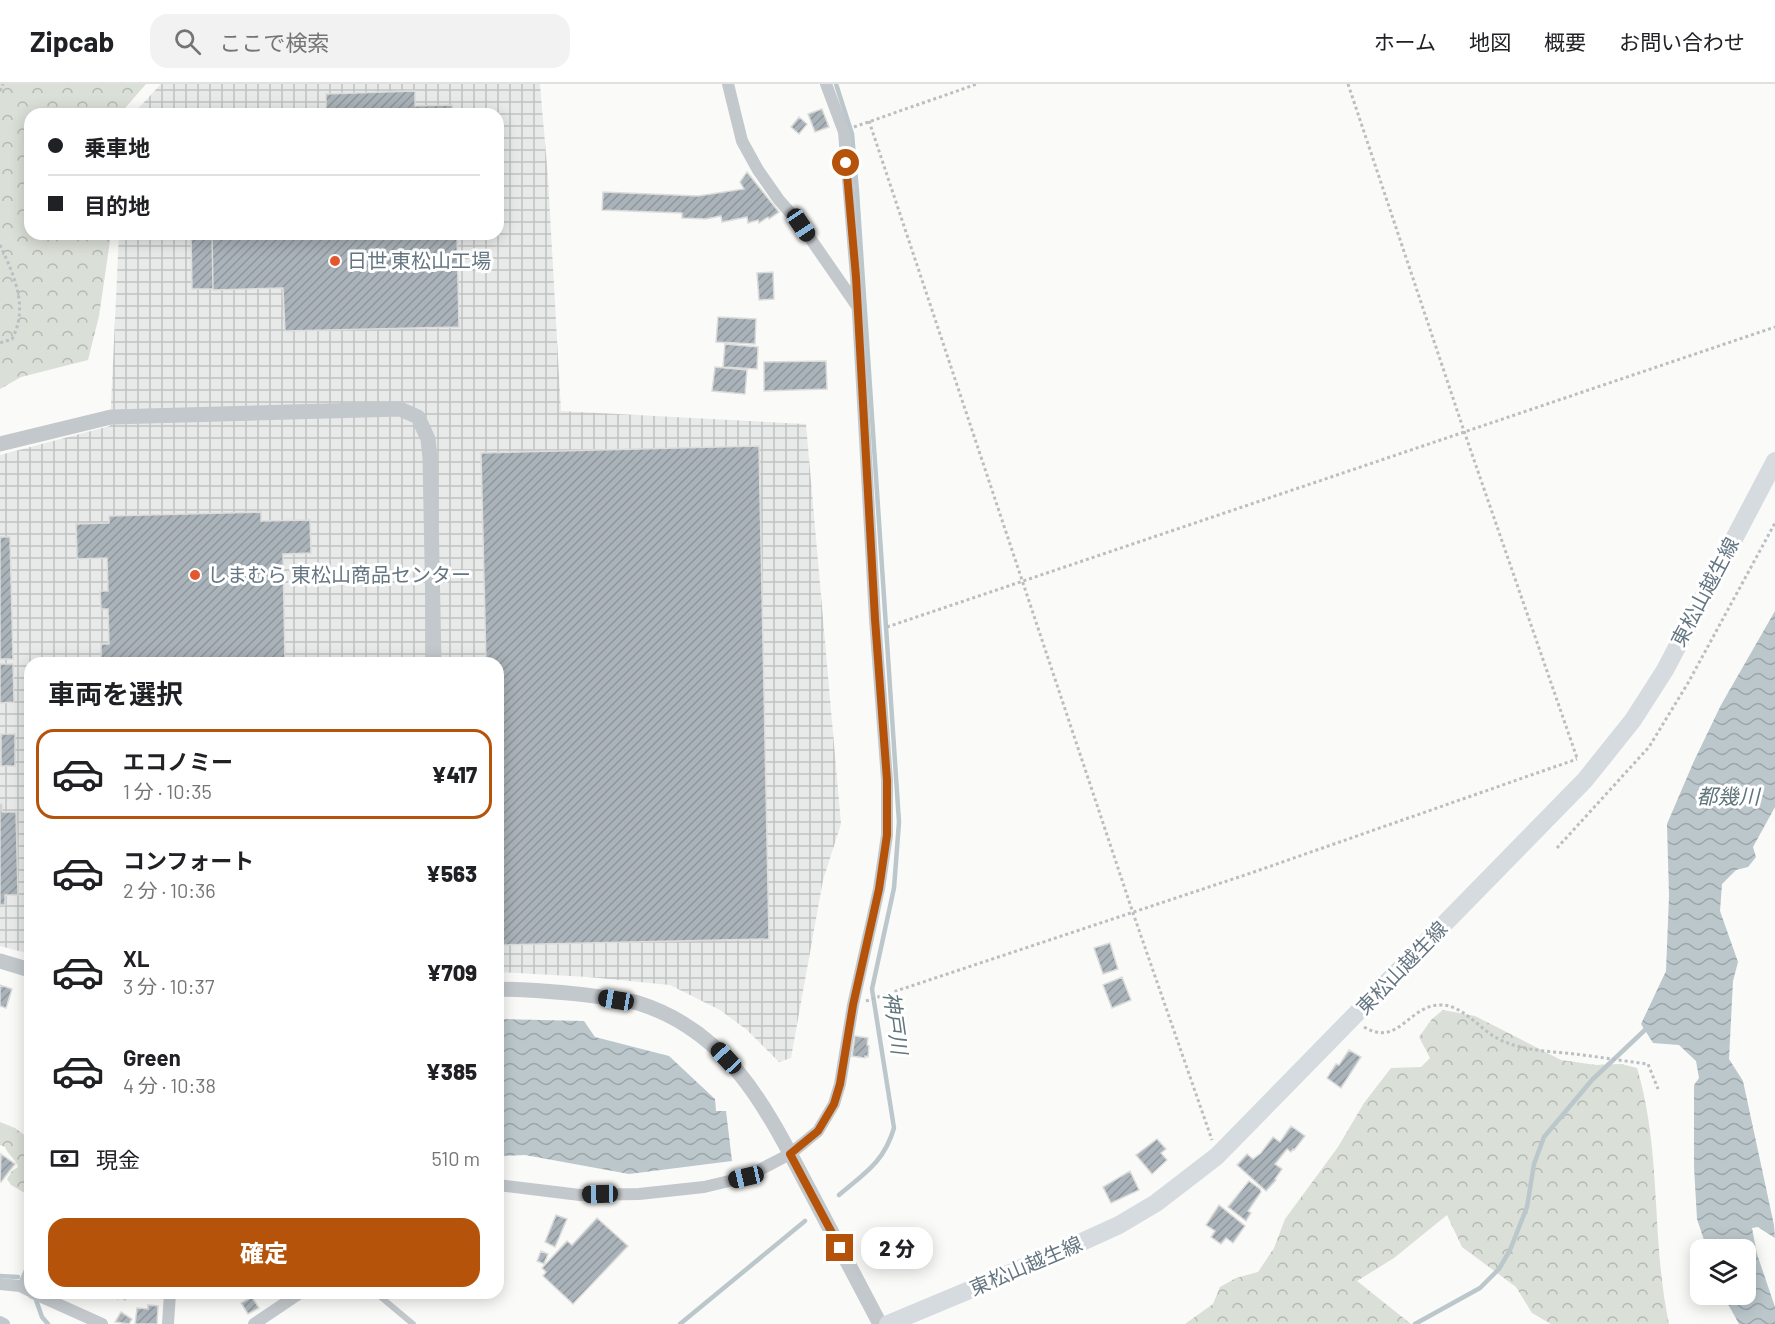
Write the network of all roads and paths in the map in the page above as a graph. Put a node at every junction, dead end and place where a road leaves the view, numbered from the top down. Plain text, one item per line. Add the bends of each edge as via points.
1 (3, 84) edge
2 (728, 84) edge
3 (826, 84) edge
4 (977, 84) edge
5 (1348, 84) edge
6 (0, 92) edge
7 (869, 121) junction
8 (844, 132) junction
9 (0, 245) edge
10 (857, 307) junction
11 (1775, 327) edge
12 (0, 343) edge
13 (1464, 431) junction
14 (0, 444) edge
15 (1775, 461) edge
16 (1775, 523) edge
17 (1023, 582) junction
18 (876, 630) junction
19 (434, 657) edge
20 (1557, 848) dead end
21 (1133, 913) junction
22 (0, 961) edge
23 (24, 968) edge
24 (504, 989) edge
25 (853, 1005) junction
26 (1351, 1019) junction
27 (1658, 1089) dead end
28 (790, 1154) junction
29 (1217, 1156) junction
30 (504, 1186) edge
31 (0, 1284) edge
32 (24, 1289) edge
33 (48, 1299) edge
34 (170, 1299) edge
35 (291, 1299) edge
36 (383, 1299) edge
37 (102, 1324) edge
38 (168, 1324) edge
39 (254, 1324) edge
40 (413, 1324) edge
41 (880, 1324) edge
42 (888, 1324) edge

1 - 6 path
2 - 10 street via 742,141 758,170
3 - 8 street
4 - 7 path
5 - 13 path
7 - 8 path
7 - 17 path
8 - 10 street
9 - 12 path via 19,294 20,316 12,339
10 - 18 street
11 - 13 path
13 - 17 path
13 - 21 path via 1577,759
14 - 19 street via 111,417 400,408 418,417 428,439
15 - 26 main road, 東松山越生線 via 1665,670 1633,720 1585,780
16 - 20 path via 1649,747
17 - 18 path
17 - 21 path
18 - 25 street via 887,835
21 - 25 path
21 - 29 path
22 - 23 street
24 - 28 street via 574,993 637,1003 675,1018 695,1030 735,1067 751,1086
25 - 28 street via 834,1104 818,1131
26 - 27 path via 1377,1034 1395,1031 1428,1007 1454,1007 1496,1038 1532,1050 1648,1064
26 - 29 main road, 東松山越生線
28 - 30 street via 746,1177 639,1194 580,1195
28 - 41 street
29 - 42 main road, 東松山越生線 via 1156,1203 1119,1225
31 - 32 street
33 - 37 street
34 - 38 street
35 - 39 street
36 - 40 lane

